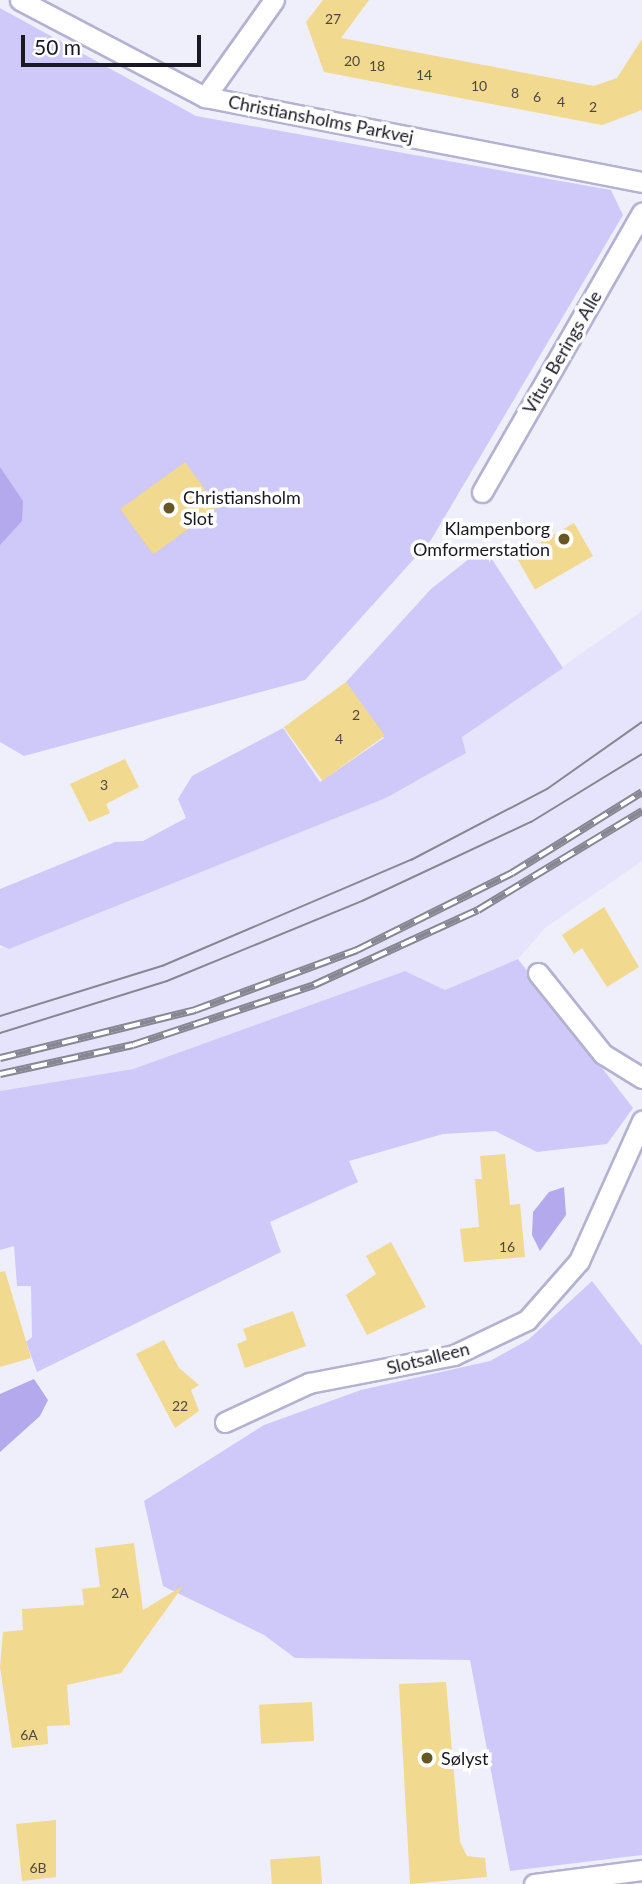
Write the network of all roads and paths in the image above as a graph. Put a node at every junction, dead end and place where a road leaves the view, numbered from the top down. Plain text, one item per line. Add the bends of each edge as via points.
1 (20, 0) edge
2 (274, 0) edge
3 (205, 97) junction
4 (642, 182) edge
5 (642, 213) edge
6 (482, 492) dead end
7 (538, 973) dead end
8 (642, 1078) edge
9 (642, 1121) edge
10 (225, 1422) dead end
11 (642, 1870) edge
12 (534, 1884) edge

1 - 3 street, Christiansholms Parkvej
2 - 3 street
3 - 4 street, Christiansholms Parkvej
5 - 6 street, Vitus Berings Alle
7 - 8 street via 603,1054
9 - 10 street, Slotsalleen via 579,1261 527,1320 454,1355 309,1383
11 - 12 street

